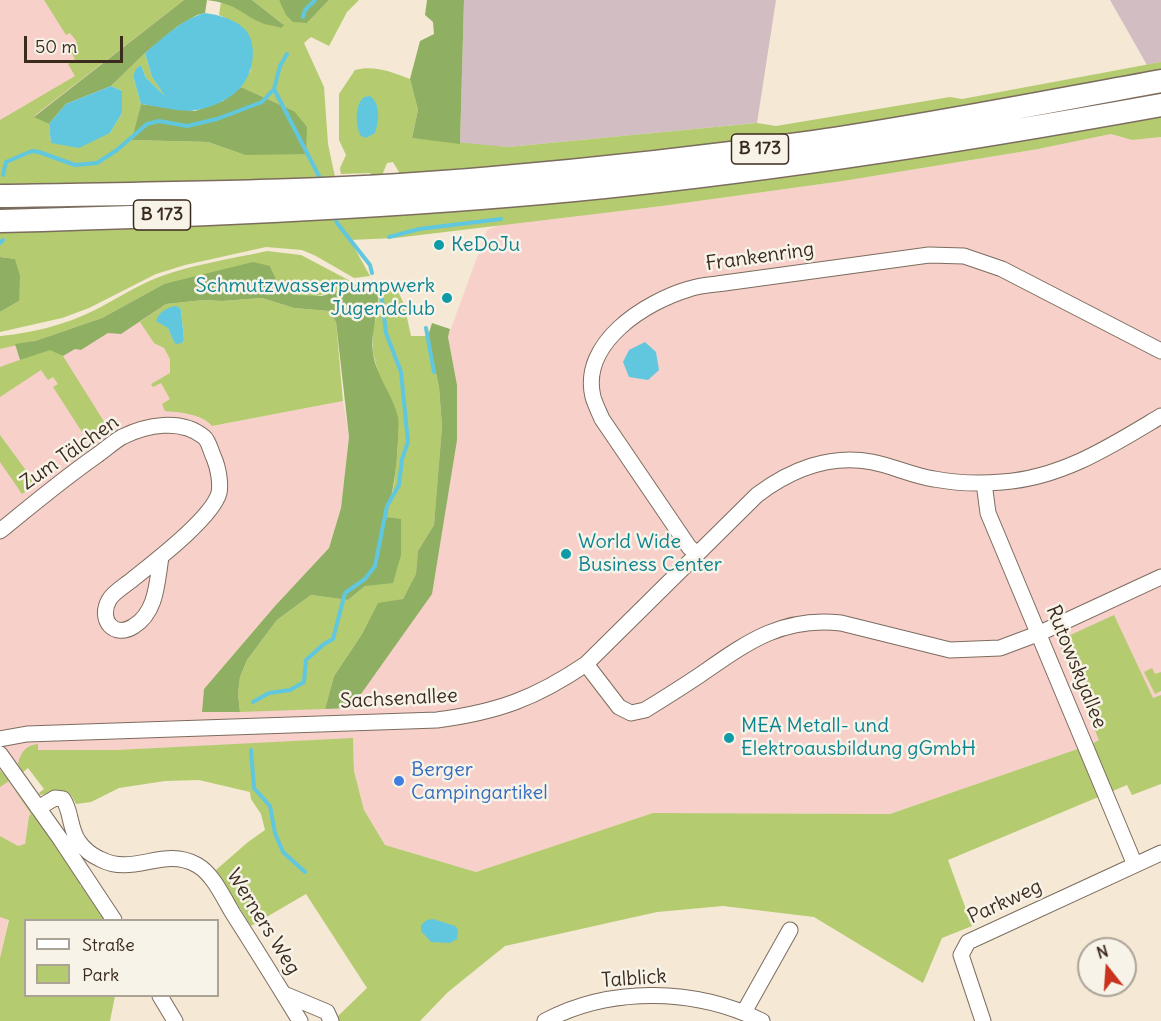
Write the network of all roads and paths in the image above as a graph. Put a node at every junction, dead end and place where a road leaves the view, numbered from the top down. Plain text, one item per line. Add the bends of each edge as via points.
1 (1161, 81) edge
2 (1161, 105) edge
3 (0, 195) edge
4 (358, 196) junction
5 (321, 198) junction
6 (0, 221) edge
7 (1161, 351) edge
8 (1161, 416) edge
9 (984, 483) junction
10 (0, 531) edge
11 (697, 554) junction
12 (161, 557) junction
13 (1161, 577) edge
14 (1040, 633) junction
15 (586, 663) junction
16 (0, 739) edge
17 (0, 754) edge
18 (38, 808) junction
19 (1161, 853) edge
20 (1135, 865) junction
21 (113, 919) edge
22 (790, 930) dead end
23 (284, 994) junction
24 (161, 997) edge
25 (744, 1012) junction
26 (175, 1021) edge
27 (300, 1021) edge
28 (332, 1021) edge
29 (545, 1021) edge
30 (762, 1021) edge
31 (983, 1021) edge

1 - 4 main road, B 173 via 805,143
2 - 4 main road, B 173 via 726,172 468,199
3 - 5 main road, B 173
4 - 5 main road, B 173
5 - 6 main road, B 173
7 - 11 street, Frankenring via 1002,269 964,256 929,255 717,284 689,289 662,300 620,327 601,348 592,372 593,397 602,419
8 - 9 street, Sachsenallee via 1056,472
9 - 11 street, Sachsenallee via 933,479 872,462 844,459 818,464 772,483
9 - 14 street, Rutowskyallee via 988,513
10 - 12 street, Zum Tälchen via 121,438 161,425 181,426 205,438 218,467 219,493 204,517
11 - 15 street, Sachsenallee
12 - 12 street, Zum Tälchen via 110,598 104,613 115,629 132,627 152,606
13 - 14 street
14 - 15 street via 1000,648 950,650 841,623 801,623 754,639 645,710 631,713 619,707
14 - 20 street, Rutowskyallee
15 - 16 street, Sachsenallee via 556,684 513,704 468,716 27,734
17 - 18 street
18 - 21 street
18 - 23 street, Werners Weg via 55,798 63,799 79,843 108,863 129,866 173,858 202,869
19 - 20 street, Parkweg
20 - 31 street, Parkweg via 968,942 961,955
22 - 25 street
23 - 27 street, Werners Weg
23 - 28 street, Werners Weg via 327,1012
24 - 26 street
25 - 29 street, Talblick via 698,1000 654,995 592,1003
25 - 30 street, Talblick

